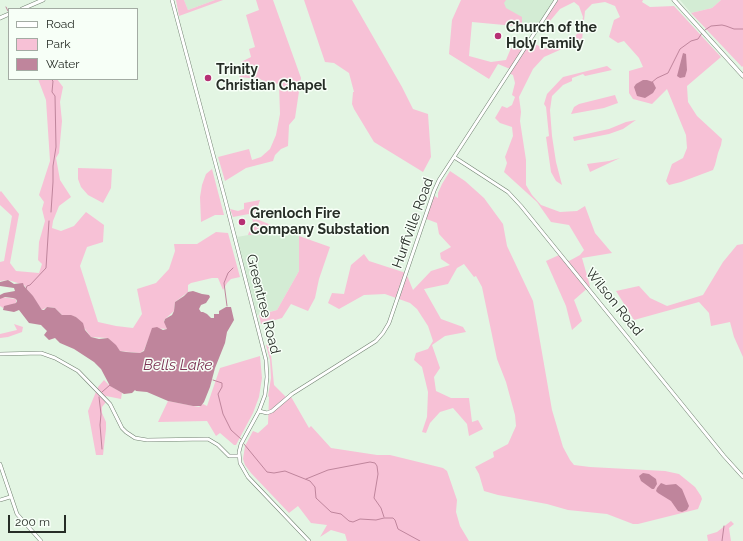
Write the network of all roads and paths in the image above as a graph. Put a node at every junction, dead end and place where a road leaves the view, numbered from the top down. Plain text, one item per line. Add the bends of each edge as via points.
1 (43, 0) edge
2 (172, 0) edge
3 (556, 0) edge
4 (674, 0) edge
5 (24, 8) edge
6 (743, 76) edge
7 (454, 157) junction
8 (0, 354) edge
9 (259, 411) junction
10 (239, 456) junction
11 (0, 464) edge
12 (743, 477) edge
13 (10, 497) junction
14 (0, 500) edge
15 (41, 541) edge
16 (310, 541) edge

1 - 5 main road
2 - 9 street, Greentree Road via 265,355 266,385
3 - 7 street, Hurffville Road
4 - 6 main road
7 - 9 street, Hurffville Road via 434,191 384,333 376,341 292,394 272,411
7 - 12 street, Wilson Road via 508,192 521,206
8 - 10 street via 41,353 78,371 110,404 122,428 136,438 208,439 230,456
9 - 10 street, Greentree Road via 242,442
10 - 16 street via 244,472
11 - 13 street
13 - 14 street
13 - 15 street via 19,517

